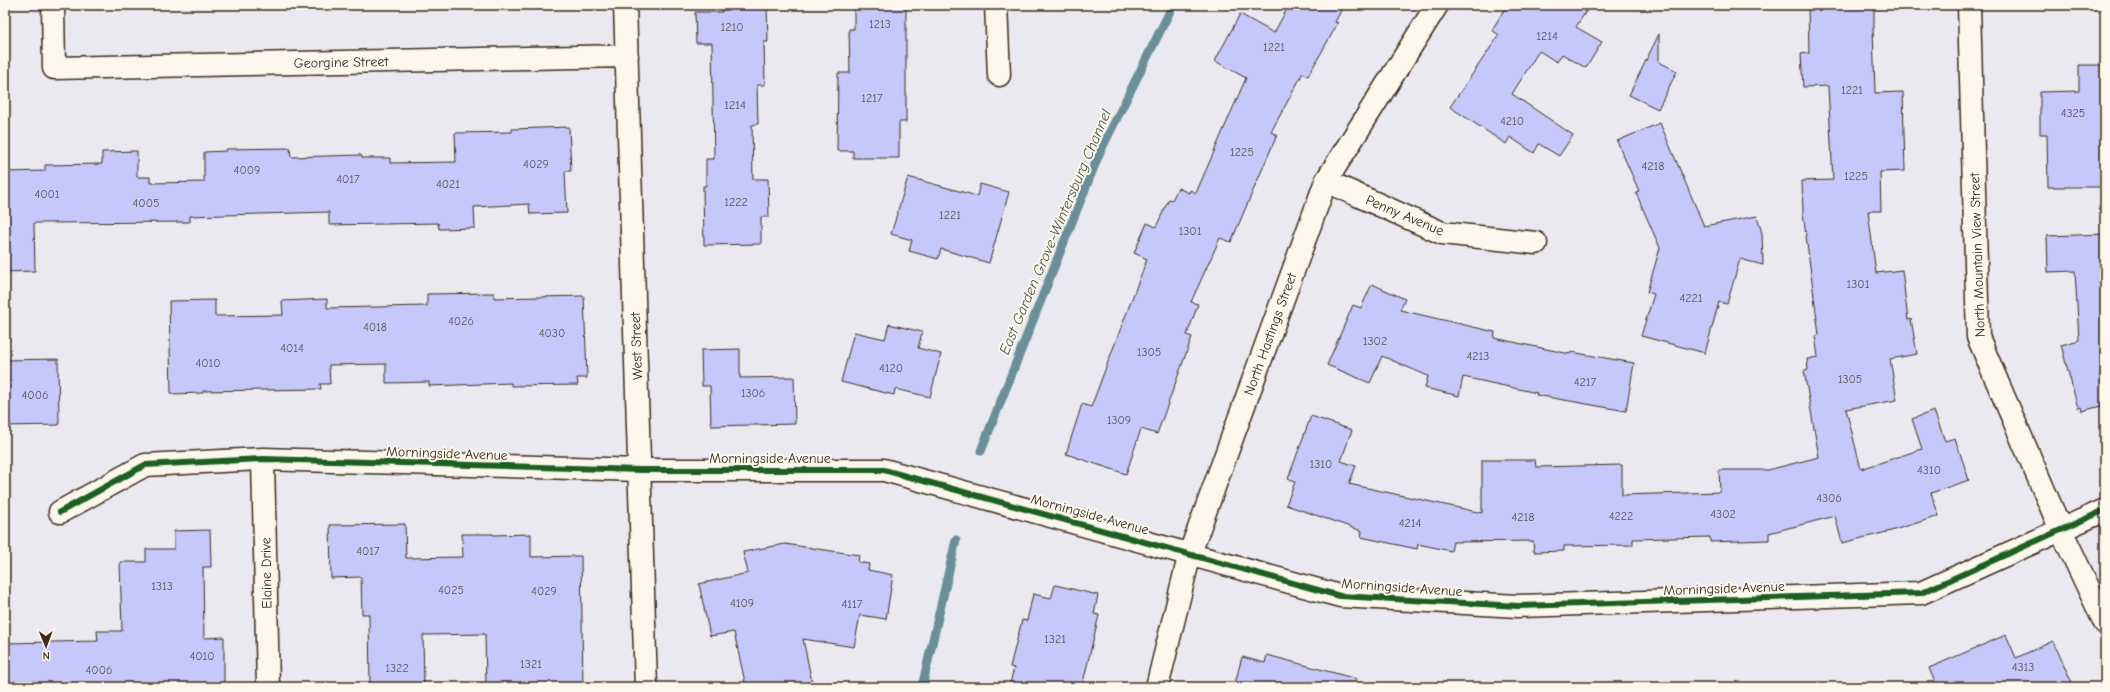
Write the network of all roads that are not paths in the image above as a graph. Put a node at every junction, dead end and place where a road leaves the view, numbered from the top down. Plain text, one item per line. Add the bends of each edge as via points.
1 (53, 5) edge
2 (626, 5) edge
3 (996, 5) edge
4 (1437, 5) edge
5 (1969, 5) edge
6 (627, 56) junction
7 (999, 75) dead end
8 (1326, 181) junction
9 (1536, 243) dead end
10 (263, 459) junction
11 (640, 470) junction
12 (2105, 510) edge
13 (60, 512) dead end
14 (2061, 530) junction
15 (1190, 553) junction
16 (2105, 623) edge
17 (268, 687) edge
18 (646, 687) edge
19 (1157, 687) edge

1 - 6 street, Georgine Street via 54,68
2 - 6 street, West Street
3 - 7 street
4 - 8 street, North Hastings Street
5 - 14 street, North Mountain View Street via 1978,337
6 - 11 street, West Street
8 - 9 street, Penny Avenue via 1442,233
8 - 15 street, North Hastings Street
10 - 11 street, Morningside Avenue
10 - 13 street, Morningside Avenue via 145,465
10 - 17 street, Elaine Drive
11 - 15 street, Morningside Avenue via 884,470
11 - 18 street, West Street
12 - 14 street, Morningside Avenue
14 - 15 street, Morningside Avenue via 1921,593 1518,606 1340,596
14 - 16 street, North Mountain View Street
15 - 19 street, North Hastings Street

